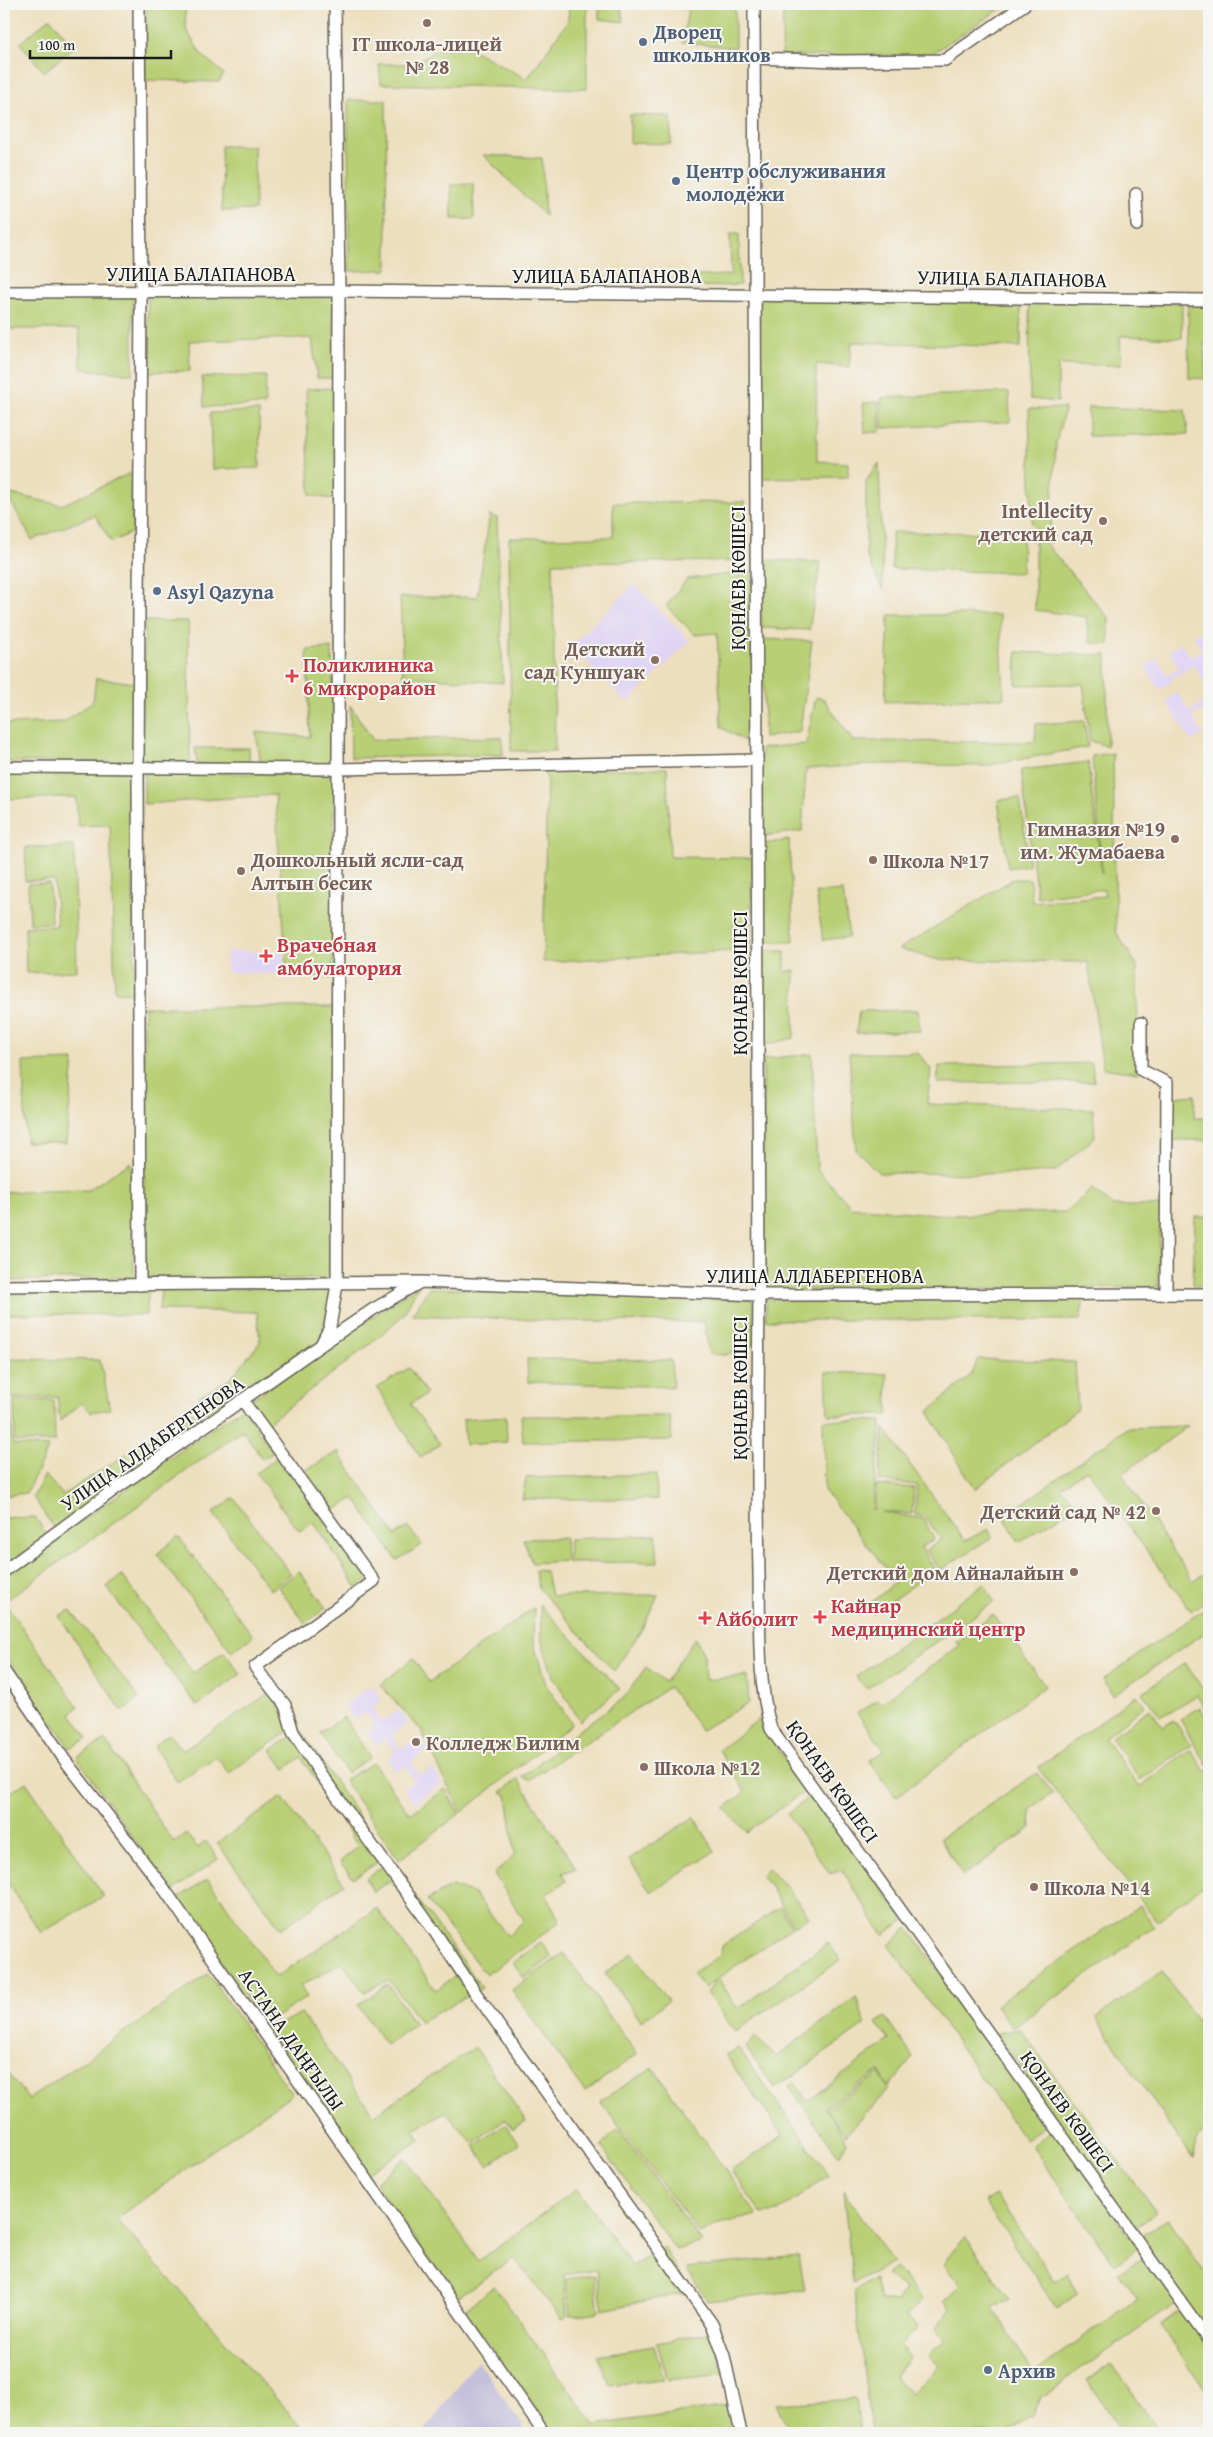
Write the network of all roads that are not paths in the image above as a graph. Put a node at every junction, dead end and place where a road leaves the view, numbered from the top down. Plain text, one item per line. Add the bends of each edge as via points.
1 (139, 4) edge
2 (335, 4) edge
3 (754, 4) edge
4 (1025, 4) edge
5 (754, 58) junction
6 (1136, 194) dead end
7 (1137, 225) dead end
8 (339, 291) junction
9 (4, 292) edge
10 (141, 292) junction
11 (755, 294) junction
12 (1209, 300) edge
13 (757, 760) junction
14 (4, 767) edge
15 (138, 768) junction
16 (338, 769) junction
17 (1141, 1023) dead end
18 (420, 1282) junction
19 (337, 1284) junction
20 (140, 1285) junction
21 (4, 1286) edge
22 (1166, 1294) junction
23 (1209, 1294) edge
24 (759, 1295) junction
25 (321, 1345) junction
26 (243, 1401) junction
27 (4, 1571) edge
28 (4, 1671) edge
29 (1209, 2341) edge
30 (544, 2433) edge
31 (741, 2433) edge

1 - 10 street
2 - 8 street
3 - 5 street, ҚОНАЕВ КӨШЕСІ
4 - 5 street via 945,60
5 - 11 street, ҚОНАЕВ КӨШЕСІ
6 - 7 street
8 - 10 street, УЛИЦА БАЛАПАНОВА
8 - 11 street, УЛИЦА БАЛАПАНОВА
8 - 16 street
9 - 10 street, УЛИЦА БАЛАПАНОВА
10 - 15 street
11 - 12 street, УЛИЦА БАЛАПАНОВА
11 - 13 street, ҚОНАЕВ КӨШЕСІ
13 - 16 street
13 - 24 street, ҚОНАЕВ КӨШЕСІ
14 - 15 street
15 - 16 street
15 - 20 street
16 - 19 street
17 - 22 street via 1141,1070 1167,1083
18 - 19 street, УЛИЦА АЛДАБЕРГЕНОВА
18 - 24 street, УЛИЦА АЛДАБЕРГЕНОВА
18 - 25 street, УЛИЦА АЛДАБЕРГЕНОВА
19 - 20 street, УЛИЦА АЛДАБЕРГЕНОВА
19 - 25 street via 330,1327
20 - 21 street, УЛИЦА АЛДАБЕРГЕНОВА
22 - 23 street, УЛИЦА АЛДАБЕРГЕНОВА
22 - 24 street, УЛИЦА АЛДАБЕРГЕНОВА
24 - 29 street, ҚОНАЕВ КӨШЕСІ via 760,1649 764,1704 772,1728
25 - 26 street, УЛИЦА АЛДАБЕРГЕНОВА
26 - 27 street, УЛИЦА АЛДАБЕРГЕНОВА
26 - 31 street via 374,1581 255,1667 285,1705 293,1732 322,1776 712,2324 724,2356
28 - 30 street, АСТАНА ДАҢҒЫЛЫ via 64,1759 166,1891

